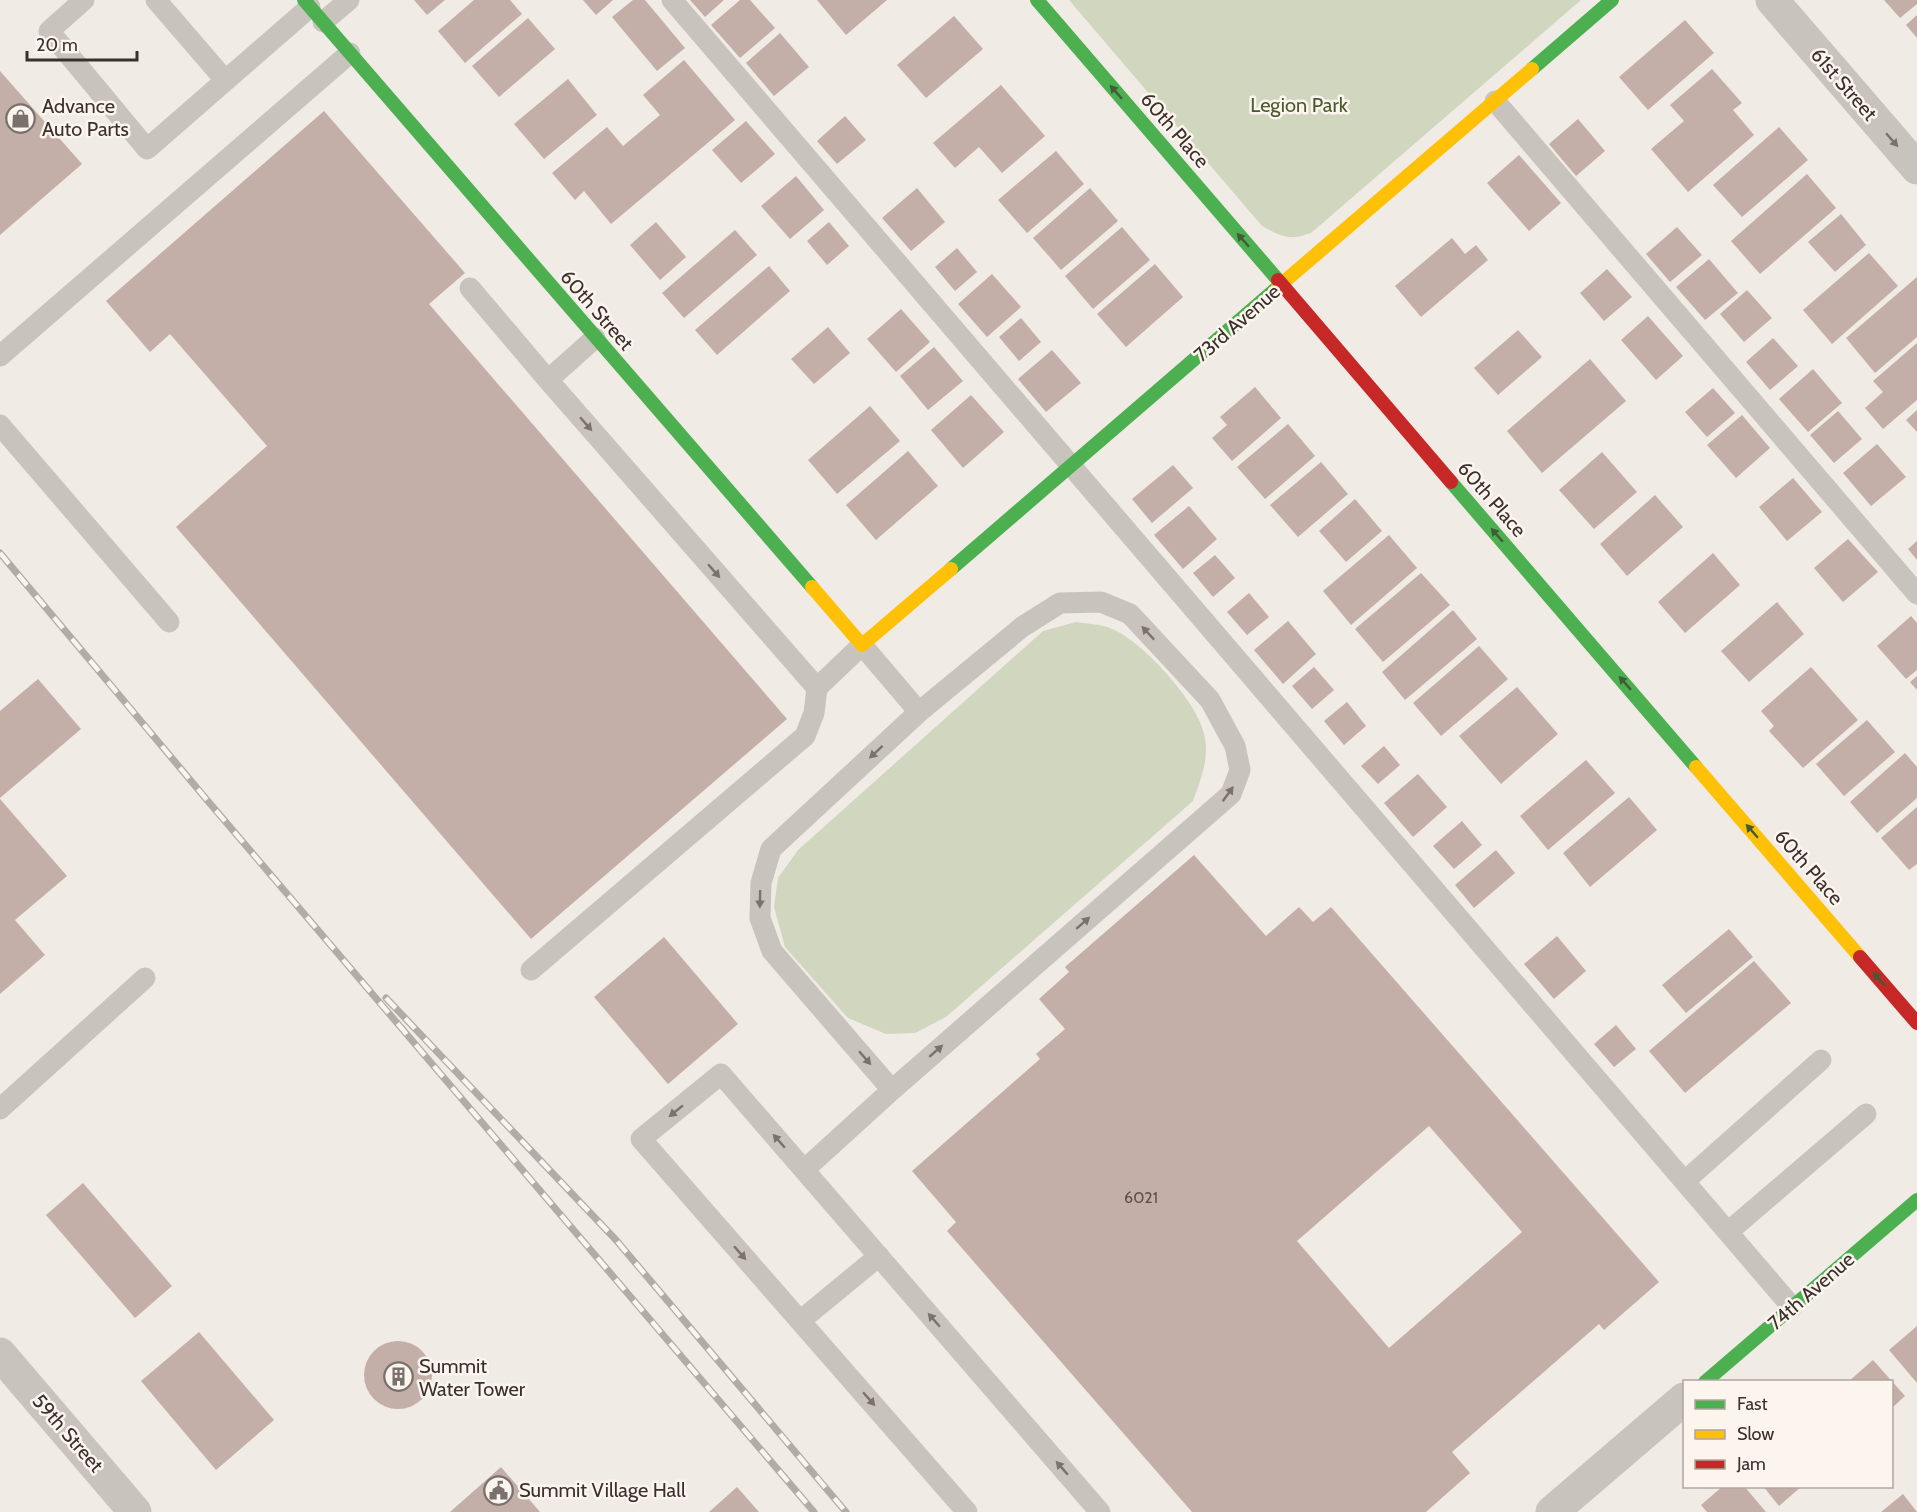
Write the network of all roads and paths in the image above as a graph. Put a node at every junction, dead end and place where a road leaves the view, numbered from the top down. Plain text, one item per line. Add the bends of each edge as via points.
1 (84, 0) edge
2 (156, 0) edge
3 (349, 0) edge
4 (672, 0) edge
5 (1037, 0) edge
6 (1612, 0) edge
7 (1772, 0) edge
8 (312, 10) edge
9 (350, 53) junction
10 (225, 81) junction
11 (1495, 101) junction
12 (1917, 168) edge
13 (1281, 284) junction
14 (470, 288) dead end
15 (595, 338) junction
16 (0, 356) edge
17 (548, 380) junction
18 (0, 425) edge
19 (1071, 465) junction
20 (1917, 594) edge
21 (169, 622) dead end
22 (862, 645) junction
23 (817, 688) junction
24 (919, 712) junction
25 (531, 970) dead end
26 (145, 978) dead end
27 (1917, 1023) edge
28 (1821, 1060) dead end
29 (892, 1089) junction
30 (0, 1109) edge
31 (1866, 1114) dead end
32 (804, 1170) junction
33 (1685, 1181) junction
34 (1917, 1200) edge
35 (1728, 1232) junction
36 (879, 1256) junction
37 (1792, 1307) junction
38 (800, 1322) junction
39 (5, 1370) edge
40 (1707, 1380) edge
41 (1683, 1400) edge
42 (135, 1512) edge
43 (968, 1512) edge
44 (1100, 1512) edge
45 (1552, 1512) edge

1 - 10 lane via 49,31 147,149
2 - 10 lane
3 - 8 lane
4 - 19 lane
13 -> 5 street, 60th Place
6 - 11 street, 73rd Avenue
7 -> 12 street, 61st Street
8 - 9 street, 60th Street
8 - 10 lane
9 - 15 street, 60th Street
9 - 16 lane
11 - 13 street, 73rd Avenue
11 - 20 lane
13 - 19 street, 73rd Avenue
27 -> 13 street, 60th Place
14 - 17 lane
15 - 17 lane
15 - 22 street, 60th Street
17 -> 23 lane
18 - 21 lane
19 - 22 street, 73rd Avenue
19 - 33 lane
22 - 23 lane
22 - 24 lane
23 - 25 lane via 814,713 805,736
24 -> 29 lane via 771,849 760,883 760,918 772,951
29 -> 24 lane via 1231,794 1240,770 1235,746 1209,700 1130,614 1101,602 1060,603 1022,627
26 - 30 lane
28 - 33 lane
29 - 32 lane
31 - 35 lane
32 - 36 lane
32 -> 38 lane via 721,1074 641,1139
33 - 35 lane
34 - 37 street, 74th Avenue
35 - 37 lane
36 - 38 lane
44 -> 36 lane
37 - 40 street, 74th Avenue
38 -> 43 lane
39 - 42 street, 59th Street
41 - 45 street

